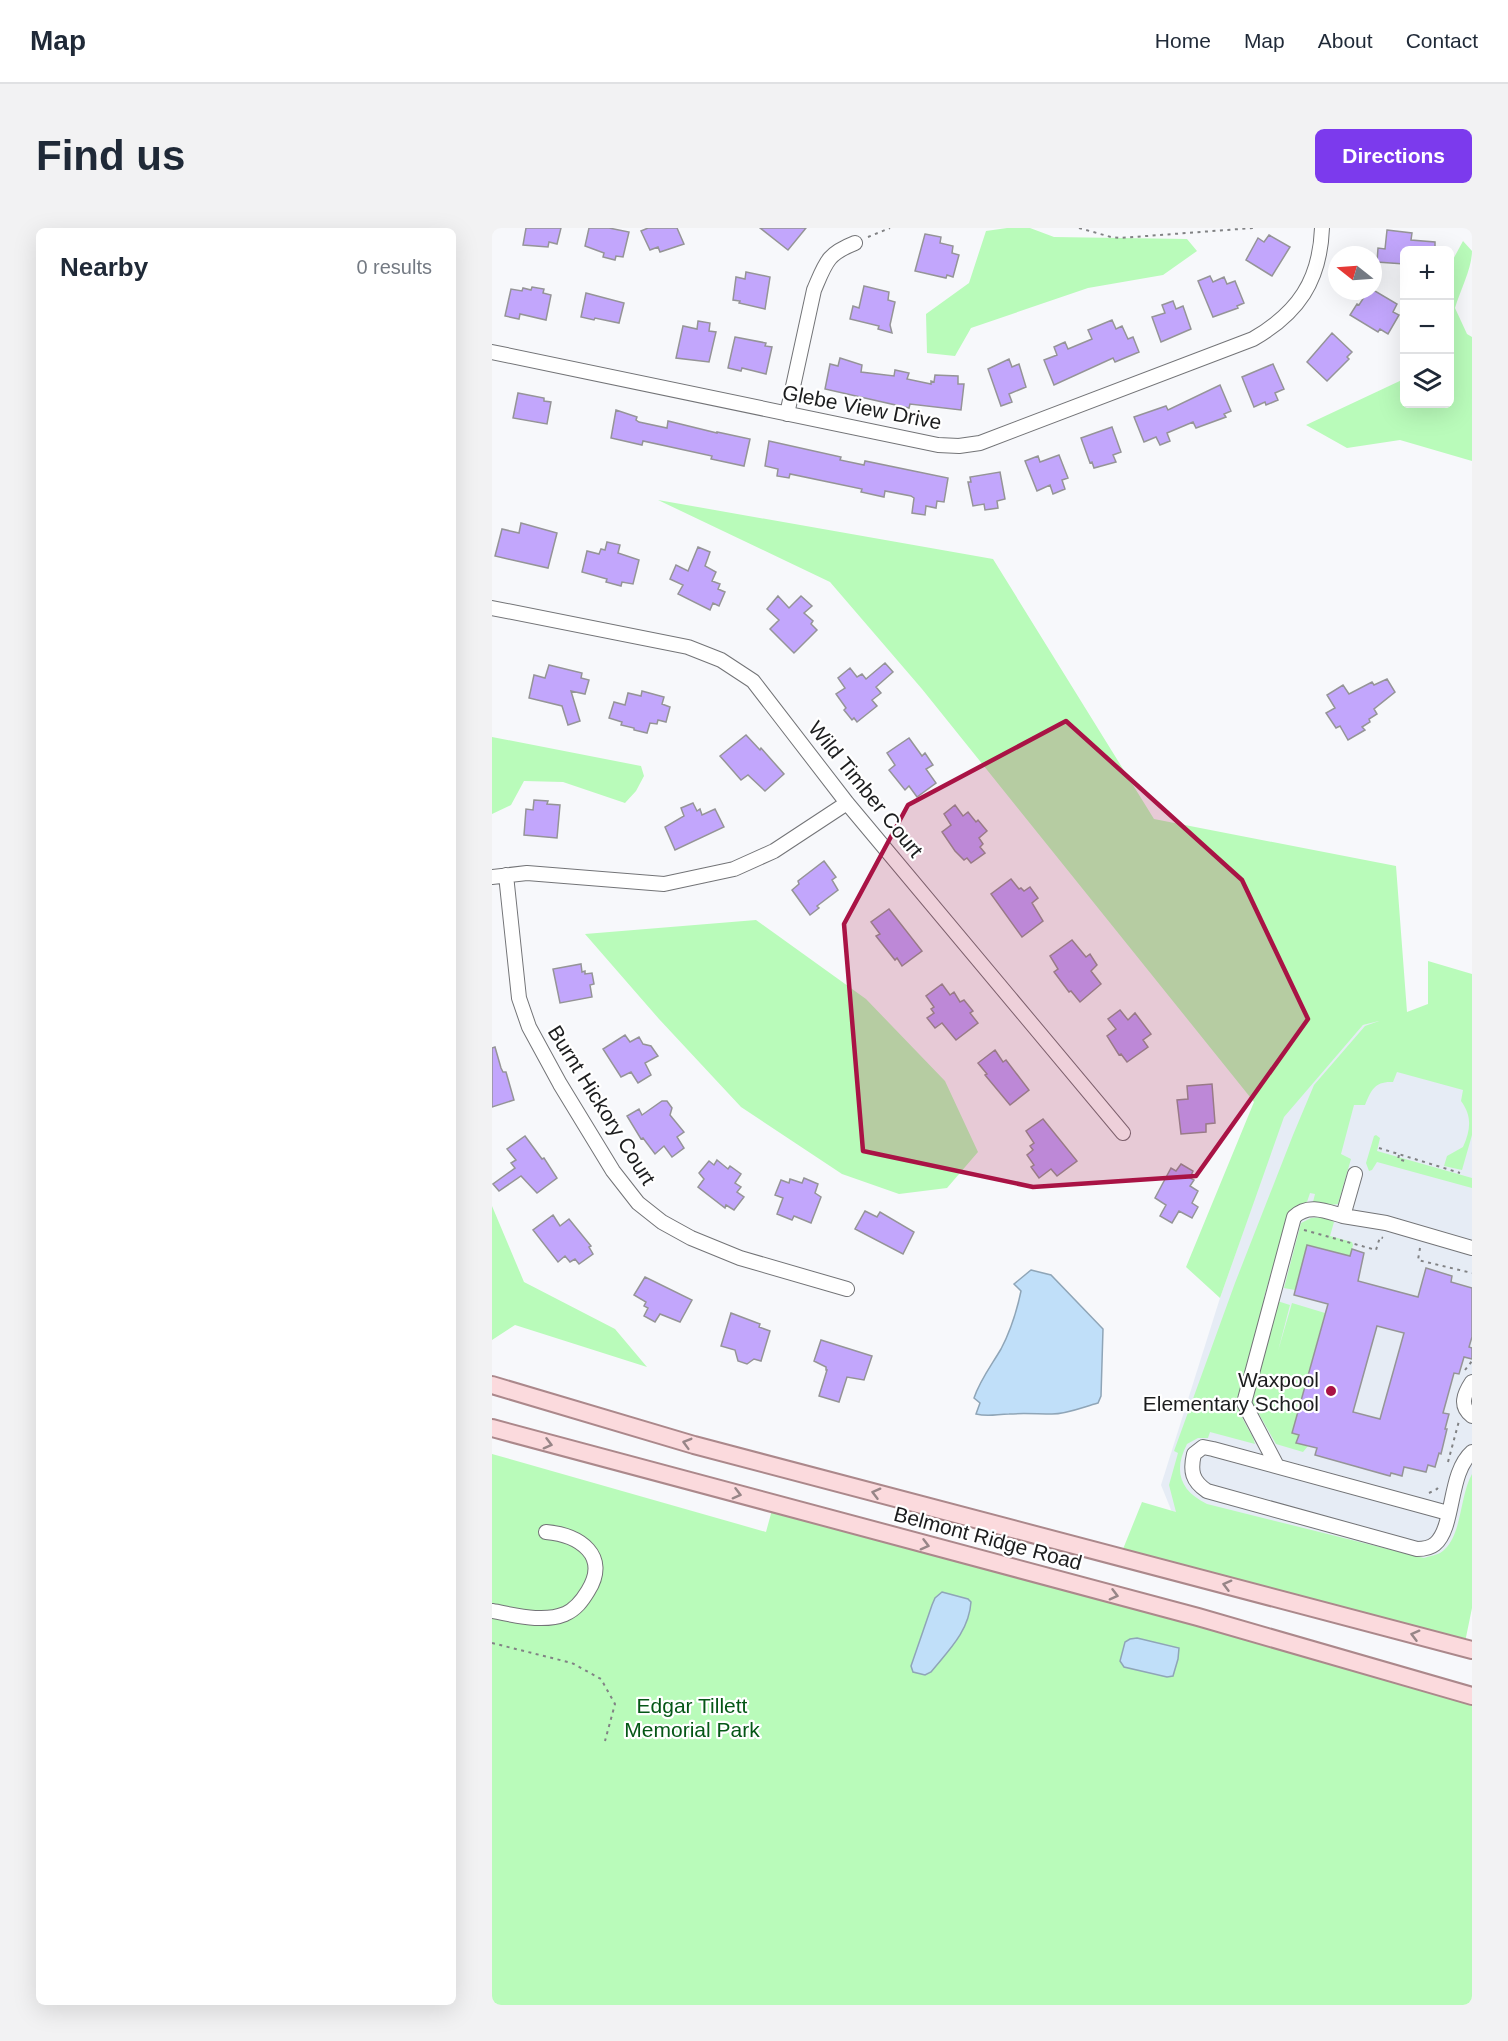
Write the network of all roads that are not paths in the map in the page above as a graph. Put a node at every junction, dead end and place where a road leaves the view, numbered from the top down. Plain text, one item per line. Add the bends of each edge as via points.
1 (1322, 228) edge
2 (855, 243) road end
3 (492, 352) edge
4 (787, 414) junction
5 (492, 608) edge
6 (847, 803) junction
7 (499, 876) edge
8 (1122, 1132) dead end
9 (1355, 1174) dead end
10 (1343, 1216) junction
11 (1472, 1248) edge
12 (847, 1289) dead end
13 (1472, 1382) edge
14 (492, 1385) edge
15 (1465, 1418) edge
16 (492, 1428) edge
17 (1472, 1452) edge
18 (1277, 1466) junction
19 (1448, 1513) junction
20 (546, 1532) dead end
21 (492, 1611) edge
22 (1472, 1650) edge
23 (1471, 1692) edge

1 - 4 street, Glebe View Drive via 1322,246 1311,282 1299,302 1272,328 1253,339 997,438 959,446 938,445
2 - 4 street via 834,252 814,290
3 - 4 street, Glebe View Drive
5 - 6 street, Wild Timber Court via 688,647 721,660 753,681
6 - 7 street via 774,850 734,869 664,884 527,873
6 - 8 street, Wild Timber Court
7 - 12 street, Burnt Hickory Court via 519,998 529,1027 613,1172 638,1203 691,1238 740,1258
9 - 10 street
10 - 11 street via 1386,1222
10 - 18 street via 1309,1208 1294,1216 1244,1403
13 - 15 street via 1463,1398
22 -> 14 main road, Belmont Ridge Road via 694,1445
16 -> 23 main road, Belmont Ridge Road
17 - 19 street via 1460,1468
18 - 19 street
18 - 19 street via 1203,1448 1194,1454 1192,1465 1198,1485 1207,1491 1417,1550 1433,1546 1442,1536
20 - 21 street via 567,1536 591,1552 595,1580 578,1606 547,1618

